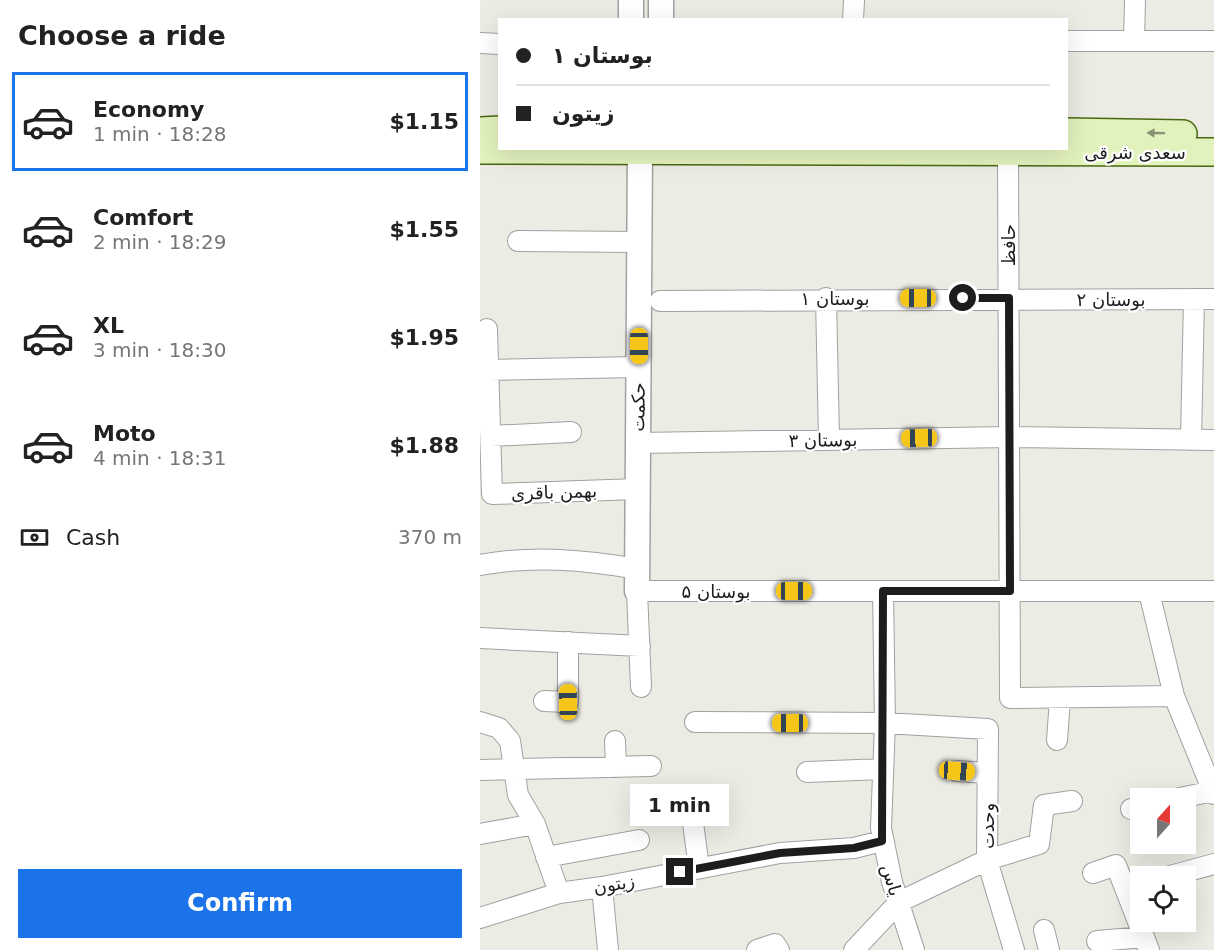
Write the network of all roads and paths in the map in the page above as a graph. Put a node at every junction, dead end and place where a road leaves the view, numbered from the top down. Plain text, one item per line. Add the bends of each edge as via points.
1 (632, 0) edge
2 (661, 0) edge
3 (854, 0) edge
4 (1135, 0) edge
5 (631, 18) edge
6 (661, 18) edge
7 (853, 18) edge
8 (1134, 40) junction
9 (1068, 41) edge
10 (1214, 41) edge
11 (480, 43) edge
12 (498, 44) edge
13 (498, 130) edge
14 (480, 131) edge
15 (1068, 132) edge
16 (1214, 134) edge
17 (480, 150) edge
18 (640, 150) edge
19 (1008, 152) junction
20 (1214, 152) edge
21 (518, 242) dead end
22 (639, 242) junction
23 (826, 298) junction
24 (1009, 298) junction
25 (1194, 299) junction
26 (1214, 299) edge
27 (660, 301) dead end
28 (487, 329) dead end
29 (638, 367) junction
30 (488, 370) junction
31 (485, 400) edge
32 (571, 432) dead end
33 (490, 436) junction
34 (1009, 437) junction
35 (829, 440) junction
36 (1191, 440) junction
37 (1214, 440) edge
38 (638, 443) junction
39 (638, 489) junction
40 (480, 565) edge
41 (638, 580) junction
42 (883, 591) junction
43 (1010, 591) junction
44 (1214, 591) edge
45 (1149, 592) junction
46 (480, 638) edge
47 (568, 642) junction
48 (640, 646) junction
49 (641, 687) dead end
50 (1174, 696) junction
51 (1059, 699) junction
52 (544, 700) dead end
53 (480, 722) edge
54 (695, 722) dead end
55 (885, 723) junction
56 (1057, 740) dead end
57 (615, 741) dead end
58 (651, 766) dead end
59 (616, 767) junction
60 (883, 769) junction
61 (480, 770) edge
62 (512, 770) junction
63 (957, 771) dead end
64 (807, 772) dead end
65 (987, 773) junction
66 (1213, 792) edge
67 (1196, 795) edge
68 (1072, 801) dead end
69 (693, 823) dead end
70 (535, 824) junction
71 (480, 834) edge
72 (639, 840) dead end
73 (882, 841) junction
74 (546, 857) junction
75 (987, 860) junction
76 (1214, 864) edge
77 (699, 867) junction
78 (1196, 869) edge
79 (1093, 873) dead end
80 (602, 887) junction
81 (559, 893) junction
82 (899, 902) junction
83 (480, 918) edge
84 (1044, 930) dead end
85 (1097, 941) dead end
86 (1146, 943) edge
87 (608, 950) edge
88 (757, 950) edge
89 (779, 950) edge
90 (854, 950) edge
91 (915, 950) edge
92 (1014, 950) edge
93 (1049, 950) edge

1 - 5 street
2 - 6 street
3 - 7 street
4 - 8 street
8 - 9 street
8 - 10 street
11 - 12 street
13 - 14 main road
16 -> 15 main road, سعدی شرقی
17 - 18 main road, سعدی شرقی
18 - 19 main road, سعدی شرقی
18 - 22 street, حکمت
19 - 20 main road, سعدی شرقی
19 - 24 street, حافظ
21 - 22 street
22 - 29 street, حکمت
23 - 24 street, بوستان ۱
23 - 27 street, بوستان ۱
23 - 35 street
24 - 25 street, بوستان ۲
24 - 34 street, حافظ
25 - 26 street, بوستان ۲
25 - 36 street
28 - 30 street, بهمن باقری
29 - 30 street
29 - 38 street, حکمت
30 - 31 street, بهمن باقری
31 - 33 street, بهمن باقری
32 - 33 street
33 - 39 street, بهمن باقری via 492,494
34 - 35 street, بوستان ۳
34 - 36 street, بوستان ۳
34 - 43 street, حافظ
35 - 38 street, بوستان ۳
36 - 37 street, بوستان ۳
38 - 39 street, حکمت
39 - 41 street, حکمت
40 - 41 street, بوستان ۵ via 574,559
41 - 42 street, بوستان ۵
41 - 48 street
42 - 43 street, بوستان ۵
42 - 55 street, یاس
43 - 45 street, بوستان ۵
43 - 51 street, حافظ via 1010,698
44 - 45 street, بوستان ۵
45 - 50 street
46 - 47 street
47 - 48 street
47 - 52 street via 568,702
48 - 49 street
50 - 51 street
50 - 66 street
51 - 56 street
53 - 62 street via 499,729 510,741
54 - 55 street
55 - 60 street, یاس
55 - 65 street, وحدت via 988,729
57 - 59 street
58 - 59 street
59 - 62 street
60 - 64 street
60 - 73 street, یاس
61 - 62 street
62 - 70 street via 518,795
63 - 65 street
65 - 75 street, وحدت
66 - 67 street
68 - 75 street via 1044,805 1039,844
69 - 77 street
70 - 71 street
70 - 74 street
72 - 74 street
73 - 77 street, زیتون
73 - 82 street, یاس
74 - 81 street
75 - 82 street
75 - 92 street, وحدت
76 - 78 street
77 - 80 street, زیتون
79 - 86 street via 1116,866
80 - 81 street, زیتون
80 - 87 street
81 - 83 street, زیتون
82 - 90 street
82 - 91 street, یاس
84 - 93 street
85 - 86 street
88 - 89 street via 776,944

